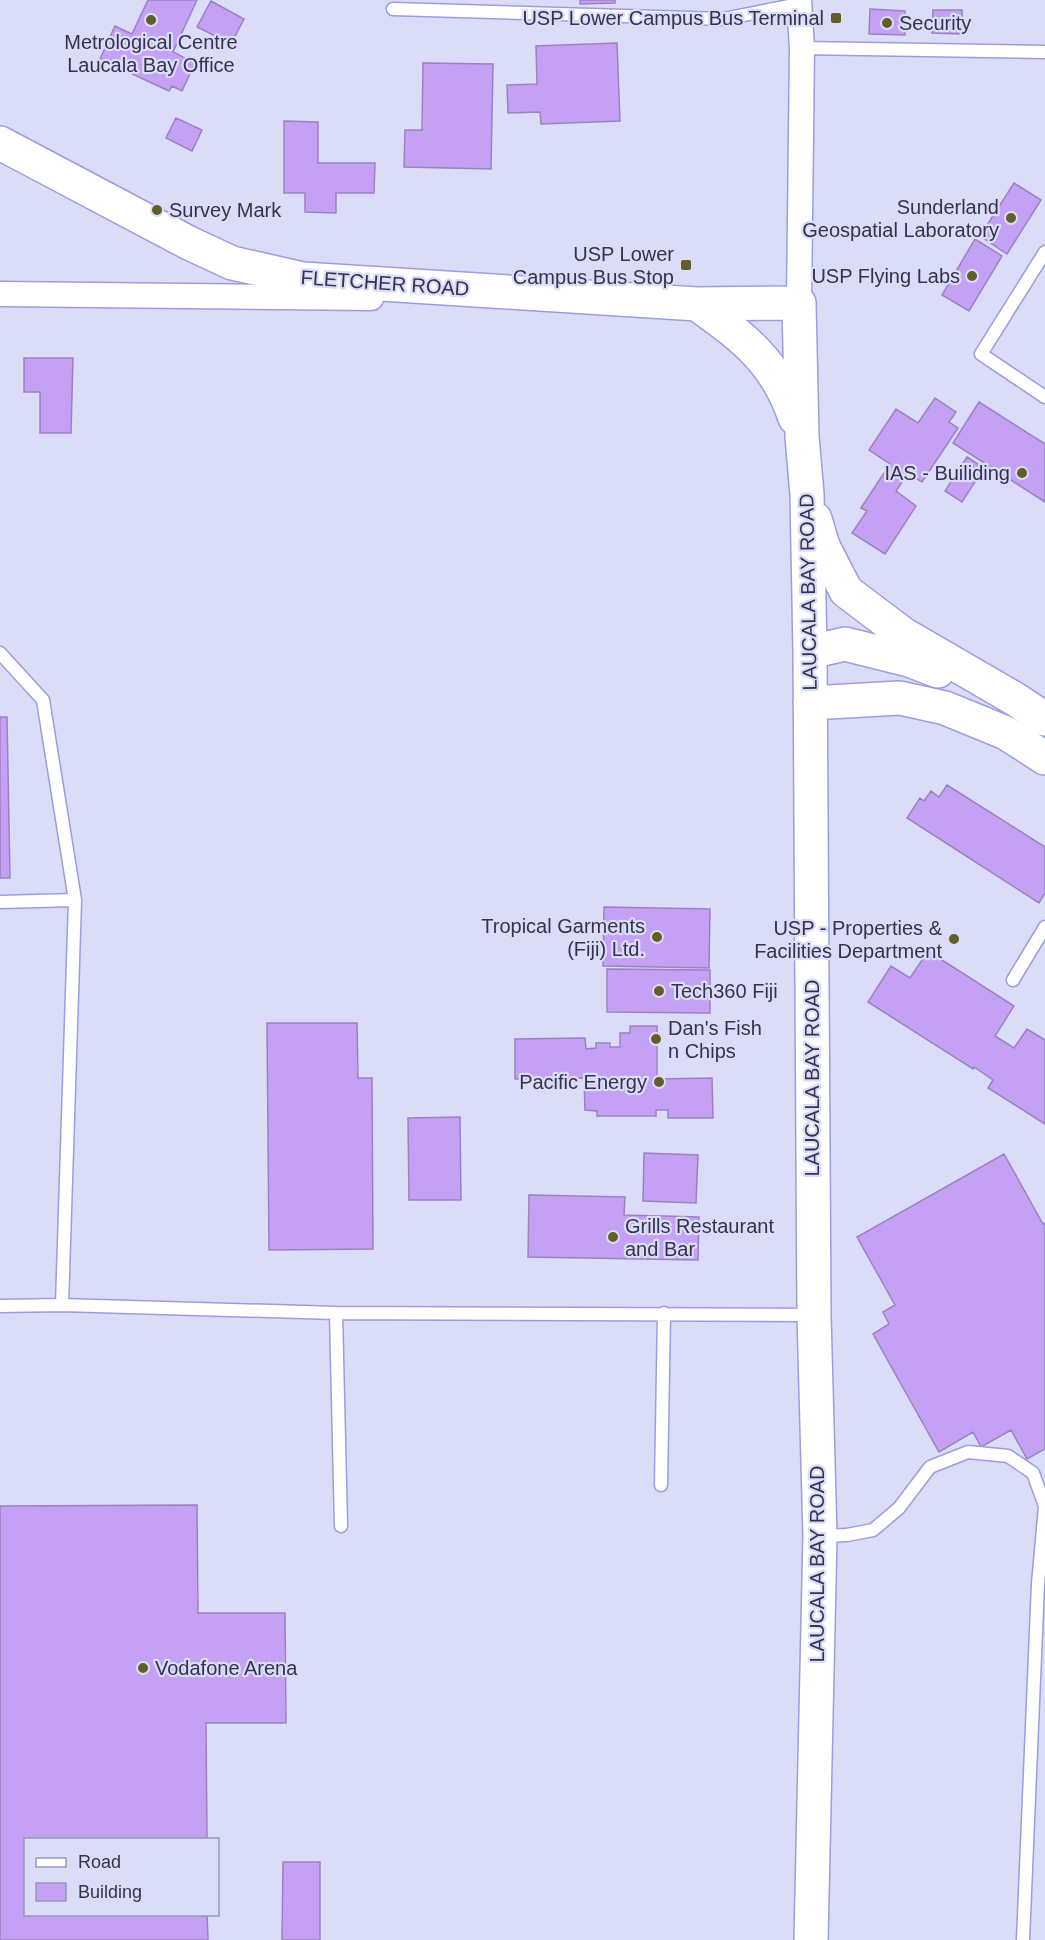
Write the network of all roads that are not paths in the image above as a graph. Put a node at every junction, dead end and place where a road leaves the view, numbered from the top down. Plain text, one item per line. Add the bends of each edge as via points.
1 (799, 2) edge
2 (393, 9) dead end
3 (802, 48) junction
4 (1045, 52) edge
5 (0, 143) edge
6 (1045, 252) edge
7 (0, 294) edge
8 (664, 302) junction
9 (800, 303) junction
10 (697, 304) junction
11 (1045, 397) edge
12 (802, 437) junction
13 (807, 494) junction
14 (810, 652) junction
15 (0, 653) edge
16 (1016, 699) junction
17 (810, 703) junction
18 (1045, 719) edge
19 (1045, 758) edge
20 (75, 900) junction
21 (0, 902) edge
22 (1045, 927) edge
23 (1013, 980) dead end
24 (62, 1305) junction
25 (0, 1306) edge
26 (336, 1313) junction
27 (664, 1313) junction
28 (814, 1315) junction
29 (661, 1485) dead end
30 (341, 1526) dead end
31 (820, 1536) junction
32 (811, 1940) edge
33 (1023, 1940) edge

1 - 2 lane via 724,19
1 - 3 street, LAUCALA BAY ROAD
3 - 4 lane
3 - 9 street, LAUCALA BAY ROAD
5 - 8 main road, FLETCHER ROAD via 232,263 303,279
6 - 11 lane via 981,354
7 - 8 street
8 - 9 street
8 - 10 main road, FLETCHER ROAD
9 - 10 main road, FLETCHER ROAD
9 - 12 main road, LAUCALA BAY ROAD
10 - 12 main road via 733,330 775,373
12 - 13 main road, LAUCALA BAY ROAD
13 - 14 main road, LAUCALA BAY ROAD
13 - 16 main road via 823,546 846,591 903,634
14 - 16 main road via 845,644 909,660
14 - 17 main road, LAUCALA BAY ROAD
15 - 20 lane via 43,700
16 - 18 main road
17 - 19 main road via 900,698 945,708 1006,733
17 - 28 main road, LAUCALA BAY ROAD
20 - 21 lane
20 - 24 lane
22 - 23 lane
24 - 25 lane
24 - 26 lane
26 - 27 lane
26 - 30 lane
27 - 28 lane
27 - 29 lane
28 - 31 main road, LAUCALA BAY ROAD
31 - 32 main road, LAUCALA BAY ROAD
31 - 33 lane via 873,1530 899,1508 930,1467 968,1452 1008,1456 1033,1473 1045,1506 1038,1584

